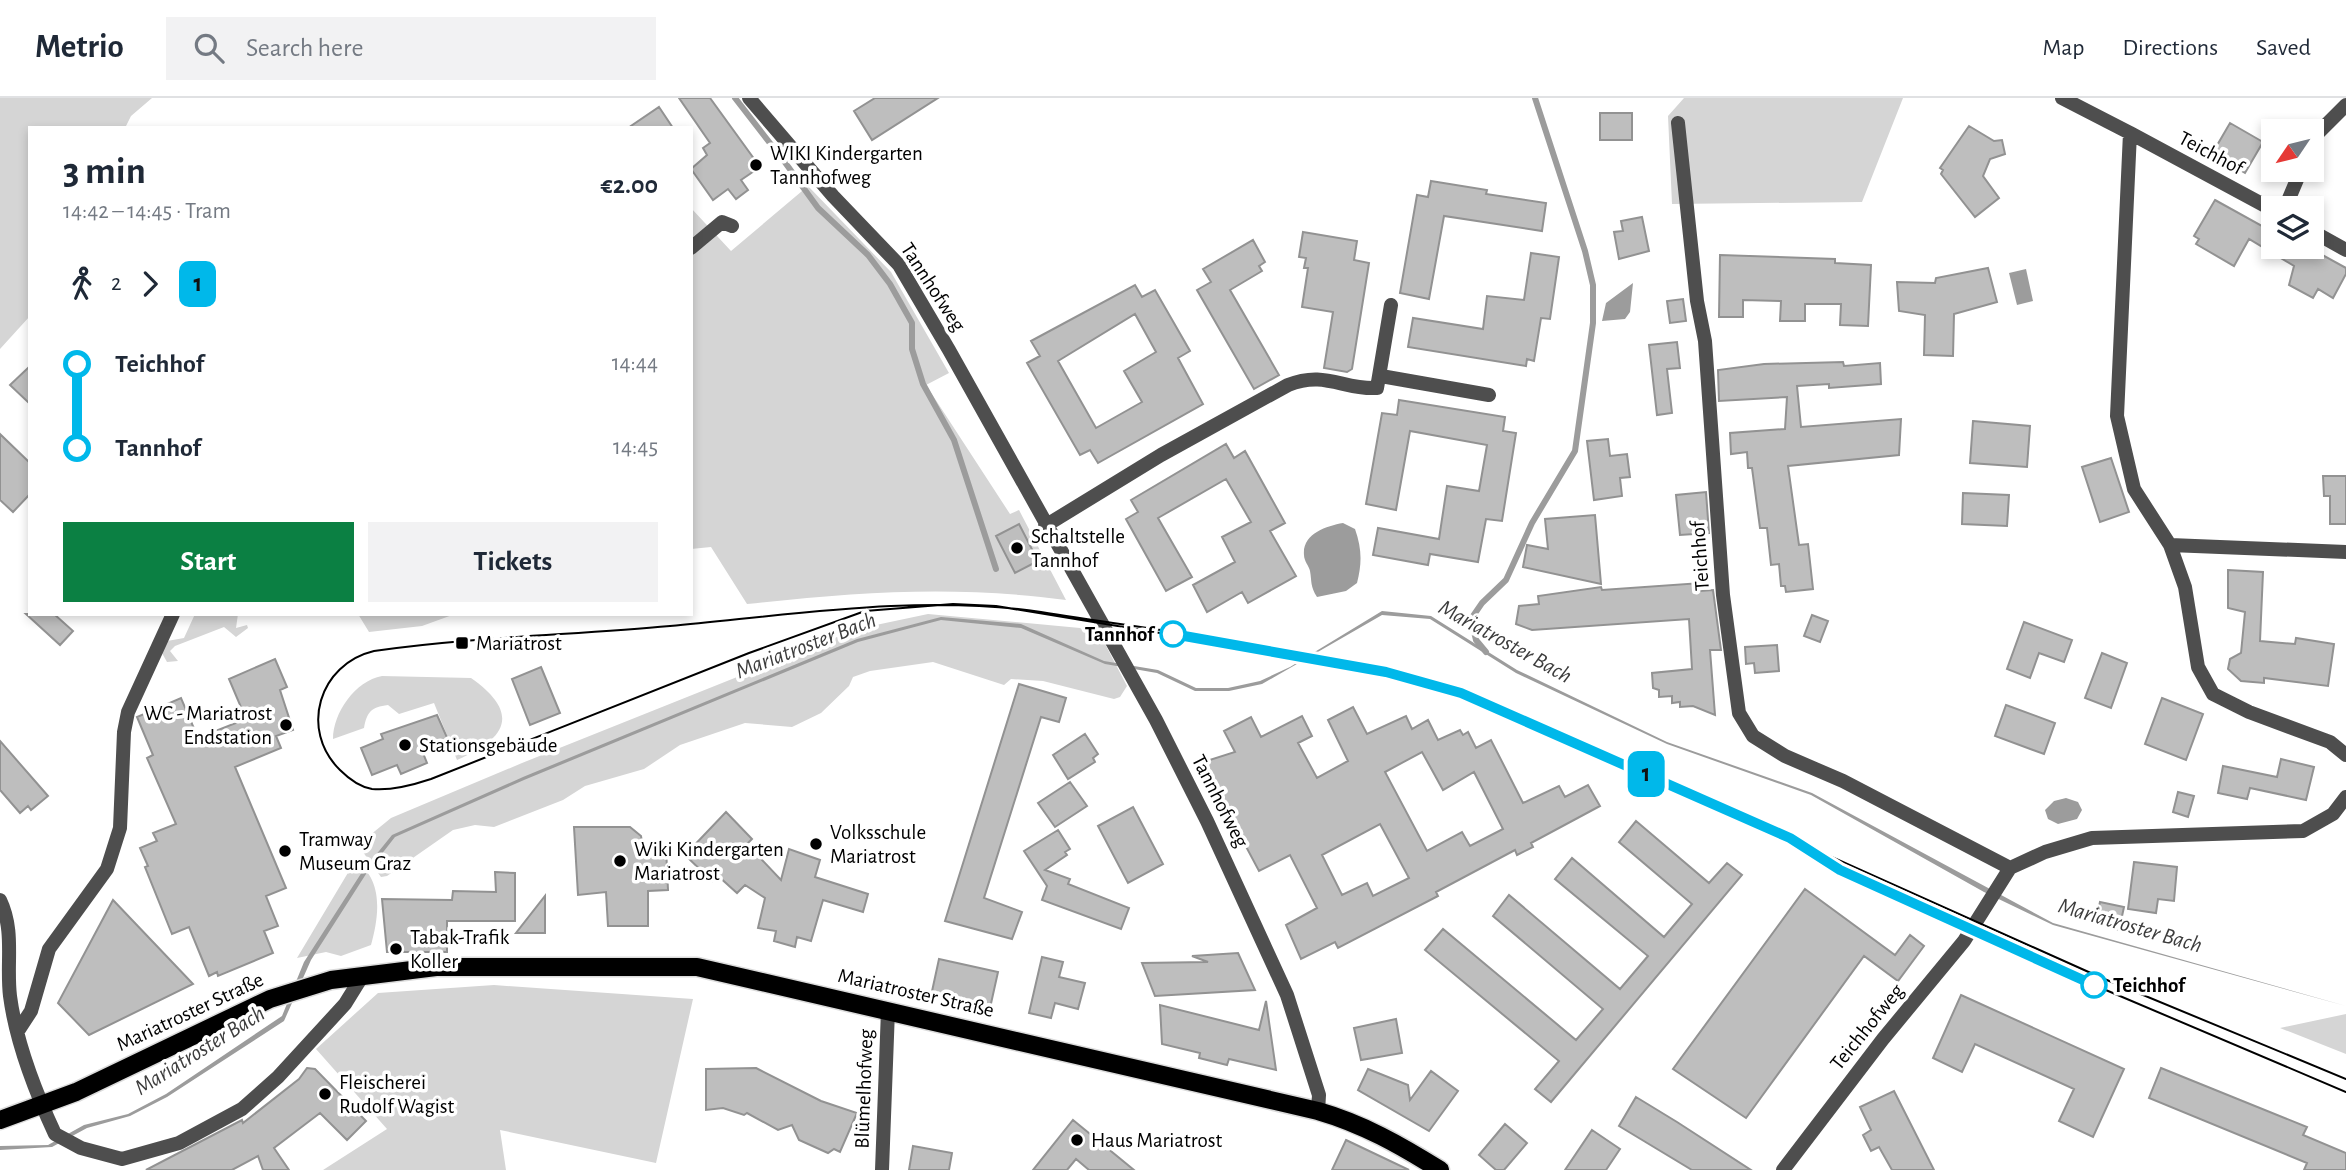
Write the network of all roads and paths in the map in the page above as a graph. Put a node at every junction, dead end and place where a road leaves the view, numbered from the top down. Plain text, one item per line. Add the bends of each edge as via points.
1 (750, 98) edge
2 (2062, 98) edge
3 (2346, 105) edge
4 (1678, 123) dead end
5 (2324, 127) edge
6 (2130, 133) junction
7 (2261, 204) edge
8 (732, 226) dead end
9 (2324, 238) edge
10 (693, 246) edge
11 (2346, 250) edge
12 (1391, 305) dead end
13 (1381, 376) junction
14 (1489, 395) dead end
15 (1045, 526) junction
16 (2170, 545) junction
17 (2346, 552) edge
18 (172, 616) edge
19 (2346, 755) edge
20 (2346, 797) edge
21 (2010, 867) junction
22 (0, 900) edge
23 (363, 975) junction
24 (888, 1010) junction
25 (18, 1031) junction
26 (42, 1106) junction
27 (1318, 1111) junction
28 (0, 1120) edge
29 (882, 1170) edge
30 (1440, 1170) edge
31 (1783, 1170) edge

1 - 15 street, Tannhofweg via 899,265
2 - 6 street, Teichhof
3 - 5 street
4 - 21 street, Teichhof via 1705,341 1723,595 1739,713 1753,736 1785,756
6 - 7 street, Teichhof
6 - 16 street via 2118,416 2134,489
8 - 10 street via 722,222
9 - 11 street
12 - 13 street
13 - 14 street
13 - 15 street via 1377,388 1324,377 1288,385
15 - 27 street, Tannhofweg via 1213,834 1281,982 1319,1095
16 - 17 street
16 - 19 street via 2185,587 2198,667 2213,694 2330,742
18 - 25 street via 128,712 120,828 107,869 49,949 32,1011
20 - 21 street via 2333,814 2303,831 2092,838
21 - 31 street, Teichhofweg via 1985,908
22 - 25 street via 11,942 10,996
23 - 24 main road, Mariatroster Straße via 436,967 697,967
23 - 26 main road, Mariatroster Straße via 270,999
23 - 26 street via 345,1004 278,1077 242,1109 178,1143 122,1159 81,1149 55,1134
24 - 27 main road, Mariatroster Straße
24 - 29 street, Blümelhofweg
25 - 26 street
26 - 28 main road, Mariatroster Straße
27 - 30 main road, Mariatroster Straße via 1403,1145

